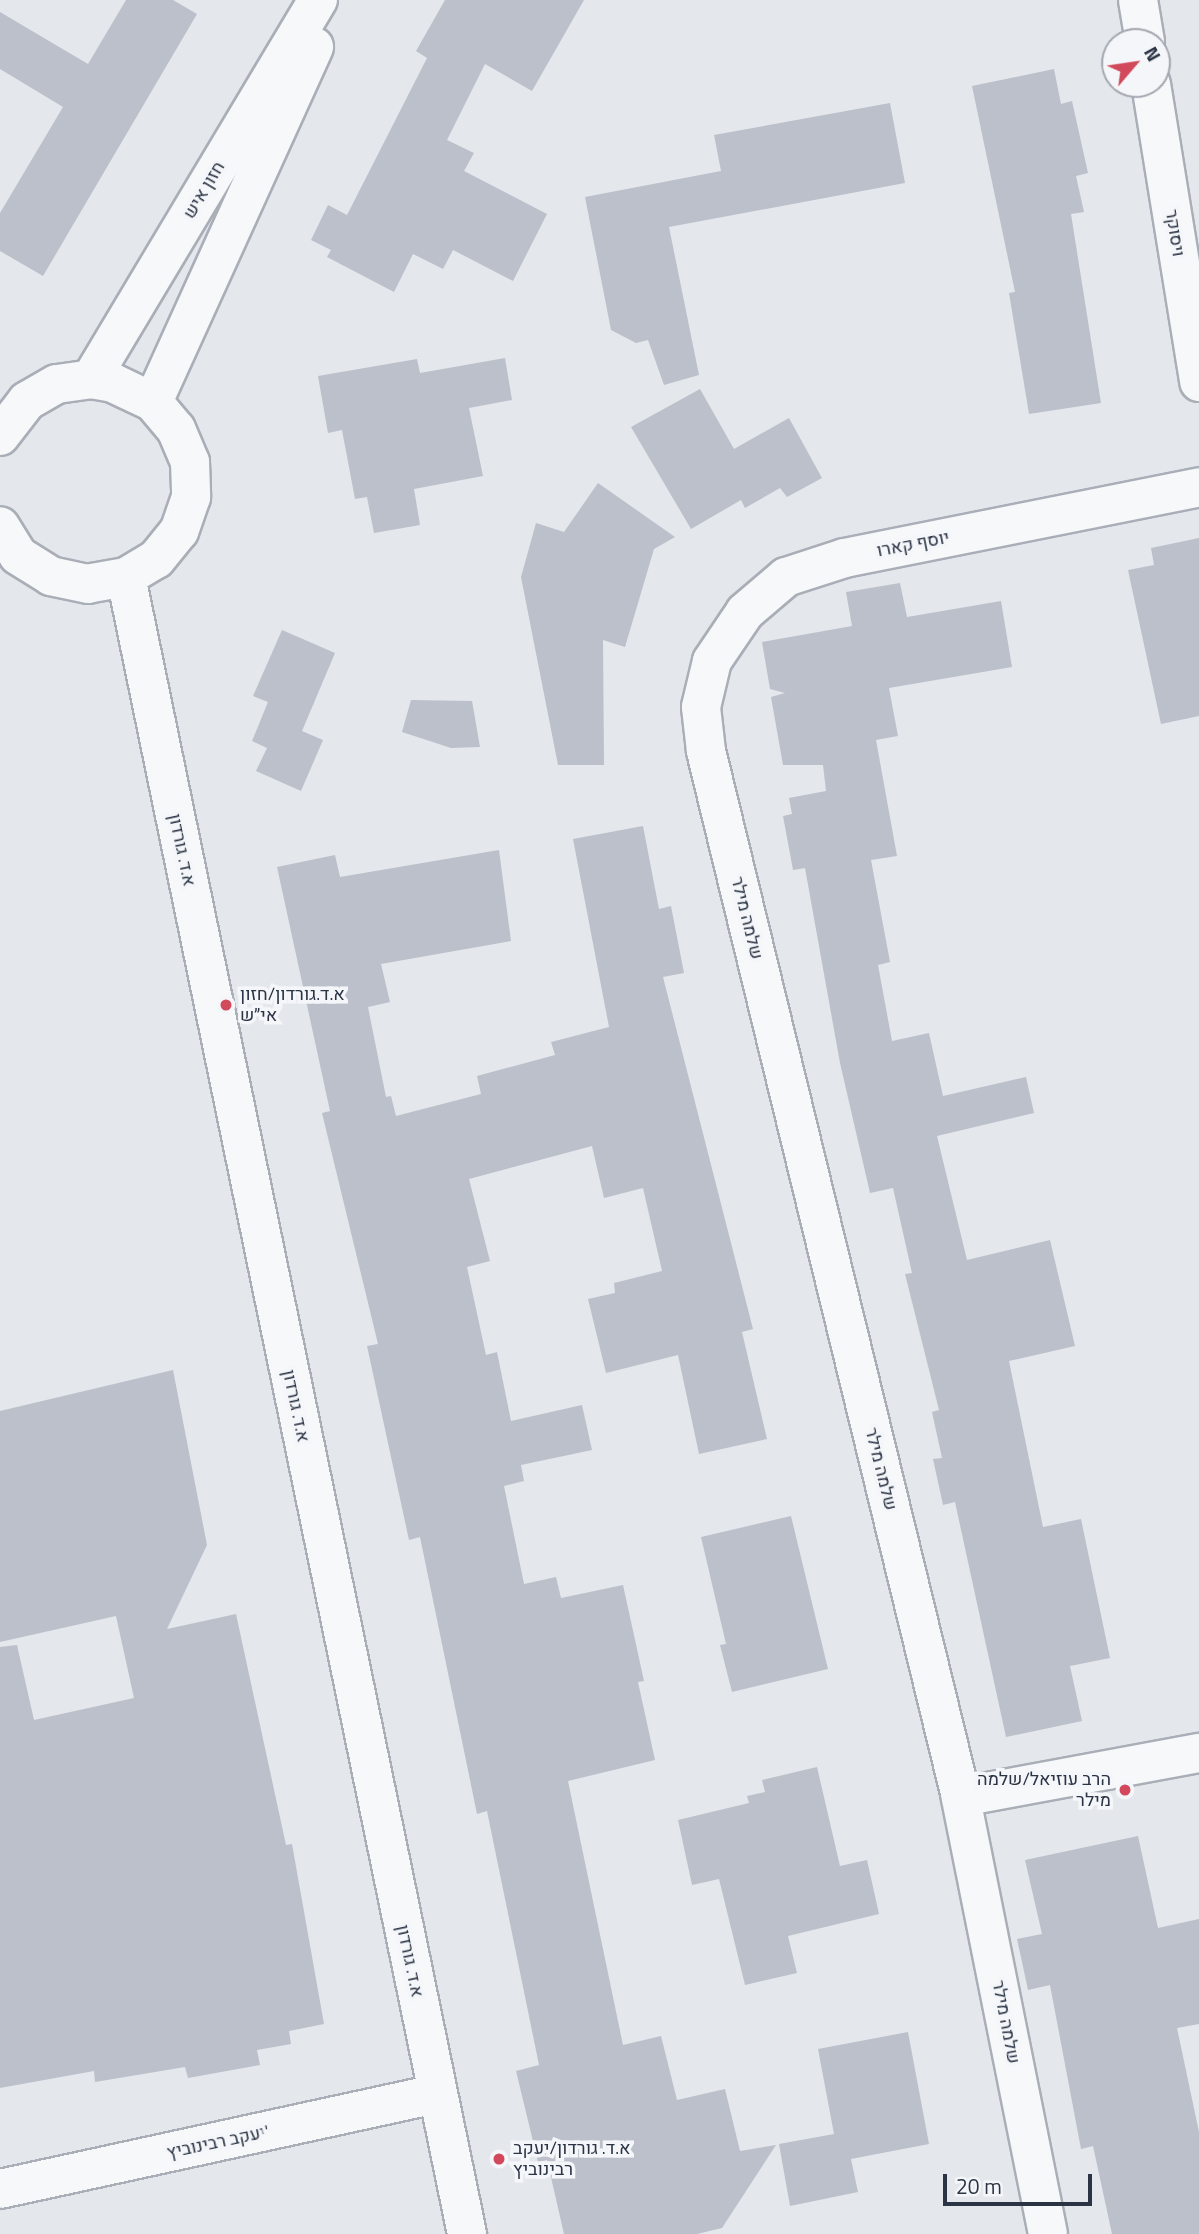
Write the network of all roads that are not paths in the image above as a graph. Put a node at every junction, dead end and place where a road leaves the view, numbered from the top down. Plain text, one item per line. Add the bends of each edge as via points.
1 (318, 0) edge
2 (336, 0) edge
3 (1138, 0) edge
4 (1142, 28) edge
5 (1153, 98) edge
6 (91, 379) junction
7 (1199, 382) edge
8 (153, 402) junction
9 (1, 430) edge
10 (1199, 487) edge
11 (0, 526) edge
12 (126, 577) junction
13 (701, 707) joint
14 (1199, 1753) edge
15 (961, 1797) junction
16 (437, 2094) junction
17 (9, 2187) edge
18 (467, 2234) edge
19 (1048, 2234) edge

1 - 6 street, חזון איש
2 - 8 street
3 - 4 street
5 - 7 street, ויסוקר
6 - 8 street via 134,390
6 - 9 street via 57,384 27,401
8 - 12 street via 176,429 190,462 191,497 179,531 156,559
10 - 13 street, יוסף קארו via 845,558 786,577 745,612 712,661
11 - 12 street via 18,555 51,576 88,584
12 - 16 street, א.ד. גורדון
13 - 15 street, שלמה מילר via 709,765
14 - 15 street
15 - 19 street, שלמה מילר
16 - 17 street, יעקב רבינוביץ'
16 - 18 street, א.ד. גורדון

